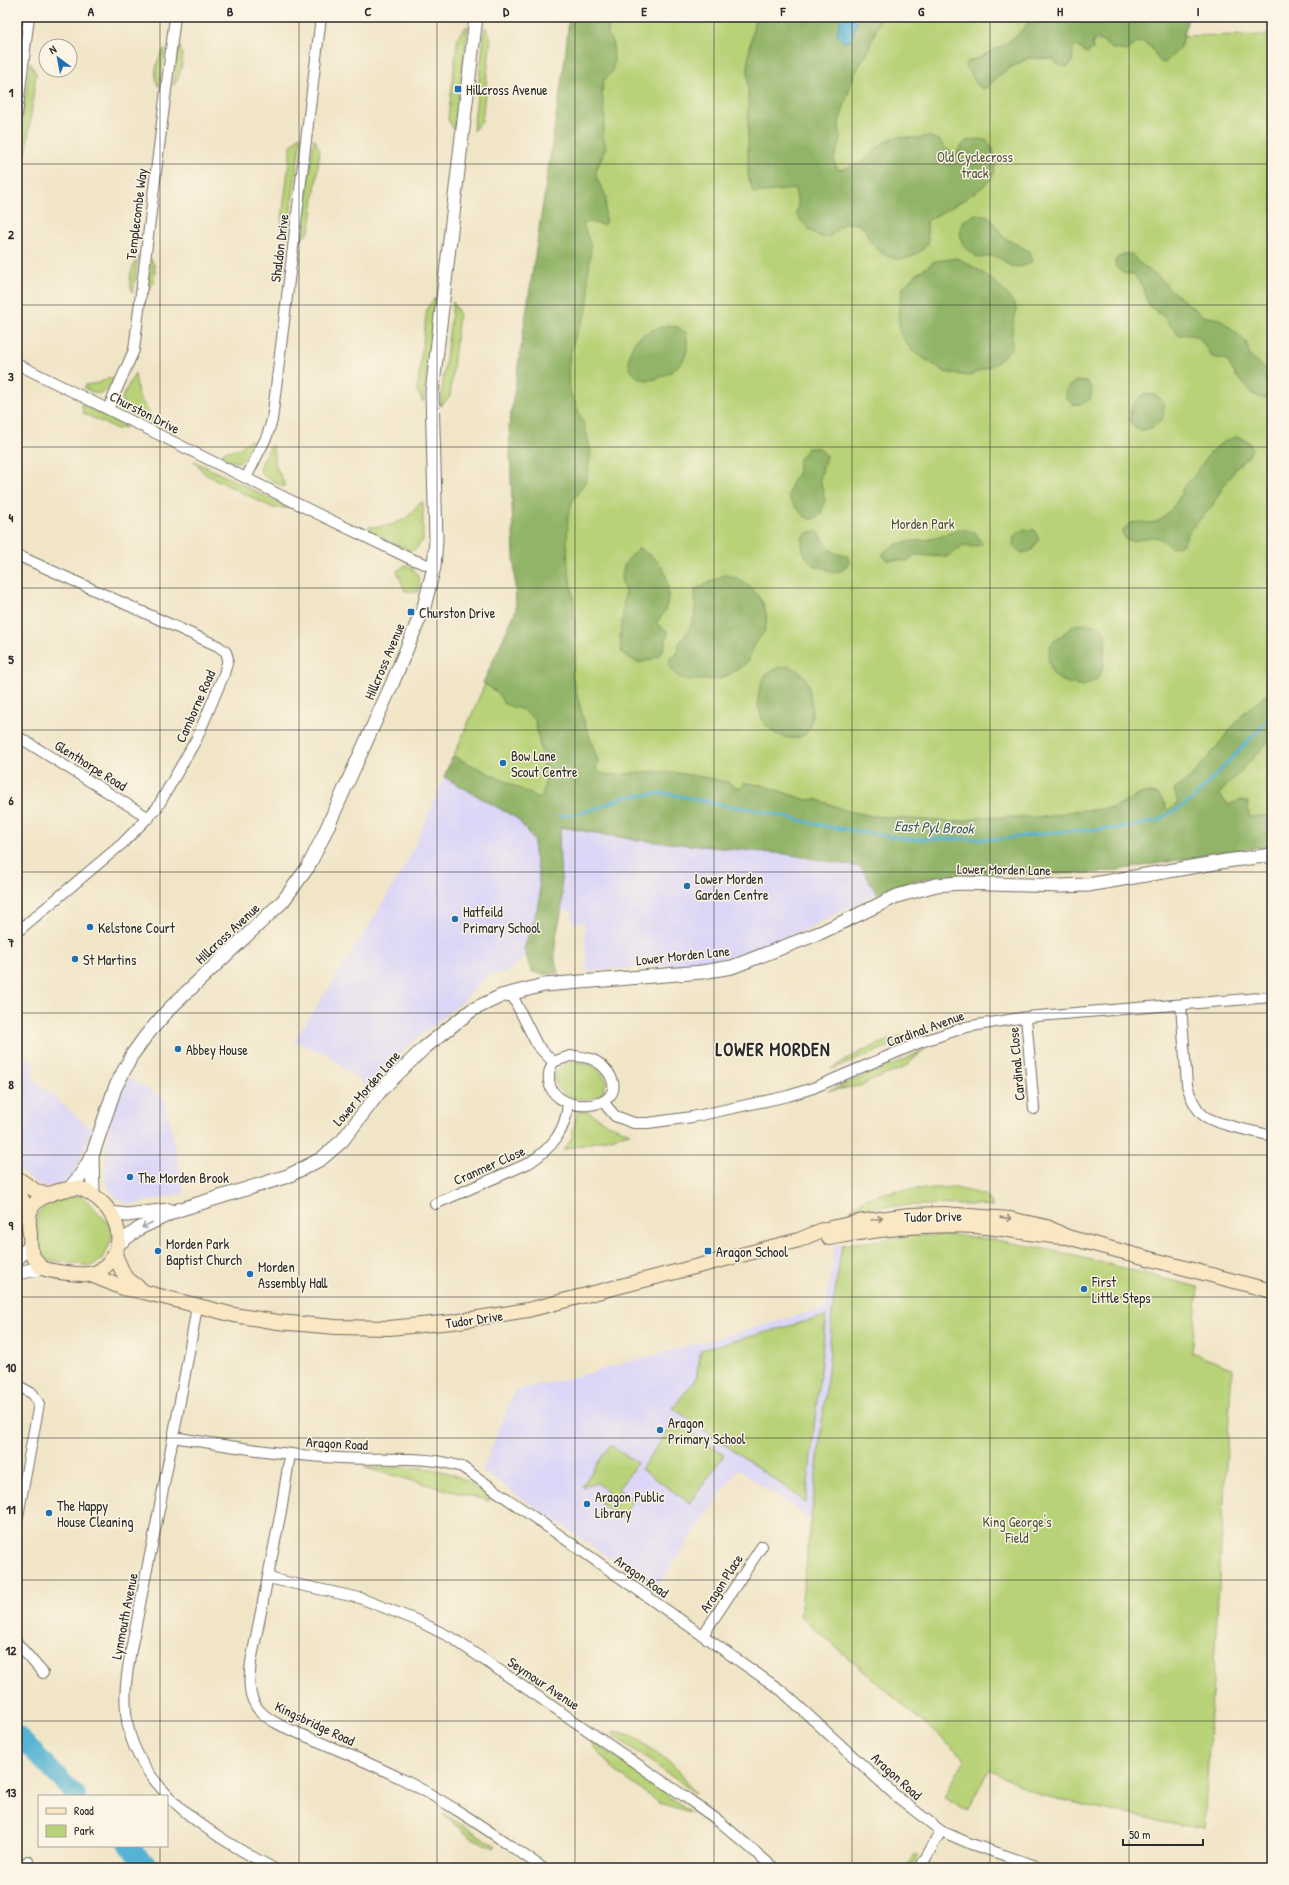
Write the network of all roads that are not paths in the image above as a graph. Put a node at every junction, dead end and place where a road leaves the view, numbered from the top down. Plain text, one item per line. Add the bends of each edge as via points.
1 (29, 17) edge
2 (175, 17) edge
3 (321, 17) edge
4 (476, 17) edge
5 (17, 114) edge
6 (17, 364) edge
7 (108, 409) junction
8 (246, 478) junction
9 (17, 555) edge
10 (434, 566) junction
11 (17, 736) edge
12 (149, 818) junction
13 (1272, 855) edge
14 (18, 932) edge
15 (511, 993) junction
16 (1272, 997) edge
17 (1181, 1005) junction
18 (1026, 1017) junction
19 (553, 1062) junction
20 (568, 1103) junction
21 (604, 1103) junction
22 (1034, 1109) dead end
23 (1272, 1136) edge
24 (92, 1156) junction
25 (17, 1178) edge
26 (17, 1189) edge
27 (69, 1189) junction
28 (50, 1194) junction
29 (93, 1196) junction
30 (436, 1204) dead end
31 (178, 1210) junction
32 (29, 1213) junction
33 (110, 1213) junction
34 (30, 1246) junction
35 (116, 1249) junction
36 (17, 1259) edge
37 (43, 1268) junction
38 (17, 1273) edge
39 (89, 1274) junction
40 (1272, 1291) edge
41 (144, 1292) junction
42 (197, 1306) junction
43 (17, 1384) edge
44 (173, 1437) junction
45 (290, 1454) junction
46 (18, 1508) edge
47 (17, 1521) edge
48 (762, 1546) dead end
49 (268, 1578) junction
50 (703, 1636) junction
51 (17, 1643) edge
52 (43, 1673) dead end
53 (941, 1831) junction
54 (273, 1868) edge
55 (543, 1868) edge
56 (774, 1868) edge
57 (920, 1868) edge
58 (1042, 1868) edge

1 - 5 street
2 - 7 street, Templecombe Way via 134,350
3 - 8 street, Shaldon Drive via 272,420
4 - 10 street, Hillcross Avenue via 432,392 436,540
6 - 7 street, Churston Drive
7 - 8 street, Churston Drive
8 - 10 street, Churston Drive via 411,559
9 - 12 street, Camborne Road via 218,646 226,652 226,668 197,738 165,796
10 - 24 street, Hillcross Avenue via 424,607 410,643 308,867 283,901 169,1009 145,1037 132,1055 115,1088
11 - 12 street, Glenthorpe Road
12 - 14 street, Camborne Road
13 - 15 street, Lower Morden Lane via 1088,885 936,885 897,896 822,932 732,967 702,972 561,983
15 - 19 street via 537,1045
15 - 31 street, Lower Morden Lane via 487,1001 472,1010 424,1048 382,1090 342,1141 321,1159 288,1176
16 - 17 street, Cardinal Avenue
17 - 18 street, Cardinal Avenue
17 - 23 street via 1187,1085 1197,1109 1212,1120
18 - 21 street, Cardinal Avenue via 984,1023 944,1033 813,1088 729,1110 634,1123 615,1116
18 - 22 street, Cardinal Close
19 - 20 street via 549,1074 550,1084 555,1093
19 - 21 street via 570,1056 591,1058 600,1063 609,1073 613,1086 611,1096
20 - 21 street
20 - 30 street, Cranmer Close via 566,1121 560,1135 541,1155 529,1164
24 - 27 street, Hillcross Avenue
24 - 29 street, Hillcross Avenue
25 - 28 main road via 39,1193
26 - 32 main road
27 - 28 main road
27 - 29 main road via 79,1188
28 - 32 main road via 39,1200
29 - 33 main road
31 - 33 street, Lower Morden Lane via 127,1216
31 -> 35 street, Lower Morden Lane via 140,1228
32 - 34 main road
33 - 35 main road via 117,1223 119,1233
34 - 36 street
34 - 37 main road via 36,1262
35 - 39 main road via 109,1263 101,1270
35 - 41 main road, Tudor Drive via 125,1277
37 - 38 street
37 - 39 main road
39 - 41 main road, Tudor Drive via 122,1288
40 - 42 main road, Tudor Drive via 1067,1237 1047,1227 1010,1219 944,1214 909,1215 858,1222 822,1230 799,1240 552,1304 499,1316 453,1322 389,1328 336,1327 278,1322
41 - 42 main road, Tudor Drive
42 - 44 street, Lynmouth Avenue
43 - 46 street via 33,1394 39,1404
44 - 45 street, Aragon Road
44 - 54 street, Lynmouth Avenue via 127,1680 127,1726 141,1759 169,1796 198,1821
45 - 49 street, Kingsbridge Road
45 - 50 street, Aragon Road via 351,1459 429,1459 462,1468
46 - 47 street
48 - 50 street, Aragon Place
49 - 55 street, Kingsbridge Road via 250,1675 250,1694 259,1711 285,1727 432,1795
49 - 56 street, Seymour Avenue via 360,1598 416,1620 452,1638 684,1796
50 - 53 street, Aragon Road via 782,1691 896,1796
51 - 52 street
53 - 57 street
53 - 58 street, Aragon Road

